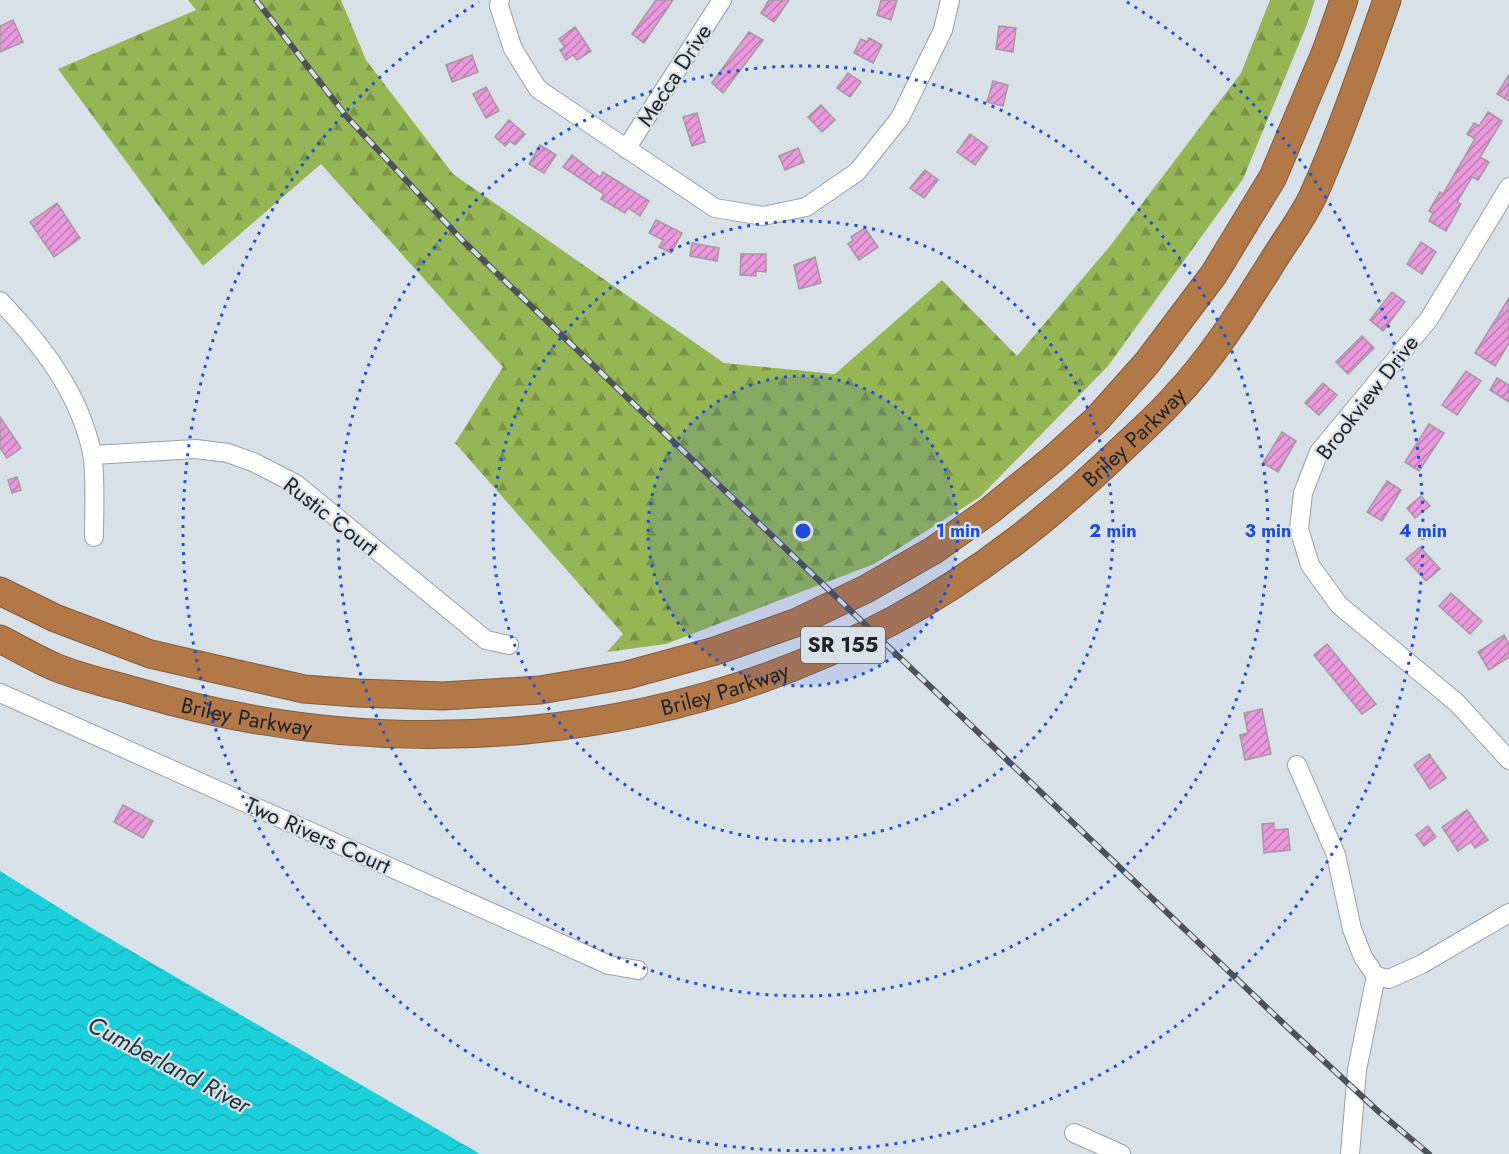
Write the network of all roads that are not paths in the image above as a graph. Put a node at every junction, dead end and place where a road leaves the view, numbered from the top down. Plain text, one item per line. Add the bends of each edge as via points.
1 (500, 0) edge
2 (722, 0) edge
3 (950, 0) edge
4 (1344, 0) edge
5 (1387, 0) edge
6 (626, 149) junction
7 (1509, 187) edge
8 (0, 301) edge
9 (93, 455) junction
10 (94, 537) dead end
11 (0, 591) edge
12 (0, 639) edge
13 (509, 645) dead end
14 (0, 693) edge
15 (1506, 749) edge
16 (1297, 765) dead end
17 (1509, 913) edge
18 (638, 970) dead end
19 (1376, 976) junction
20 (1074, 1133) dead end
21 (1121, 1154) edge
22 (1350, 1154) edge

1 - 6 street via 513,49 538,89
2 - 6 street, Mecca Drive
3 - 6 street via 943,30 900,118 857,172 806,207 763,216 715,208
4 - 11 highway, Briley Parkway / SR 155 via 1273,177 1214,274 1147,363 1097,419 989,511 925,555 795,623 716,651 627,675 540,690 443,696 367,693 304,688 150,654 55,618
5 - 12 highway, Briley Parkway / SR 155 via 1311,201 1235,320 1175,397 1052,513 976,572 895,620 836,649 711,696 631,715 546,728 411,736 316,729 198,708 57,668
7 - 15 street, Brookview Drive via 1429,319 1319,452 1303,493 1299,528 1310,564 1339,605
8 - 9 street via 52,360 74,401
9 - 10 street
9 - 13 street, Rustic Court via 196,449 228,453 253,462 296,484 486,640
14 - 18 street, Two Rivers Court via 609,965
16 - 19 street via 1336,855 1352,929
17 - 19 street via 1441,954 1389,979
19 - 22 street via 1357,1070
20 - 21 street

